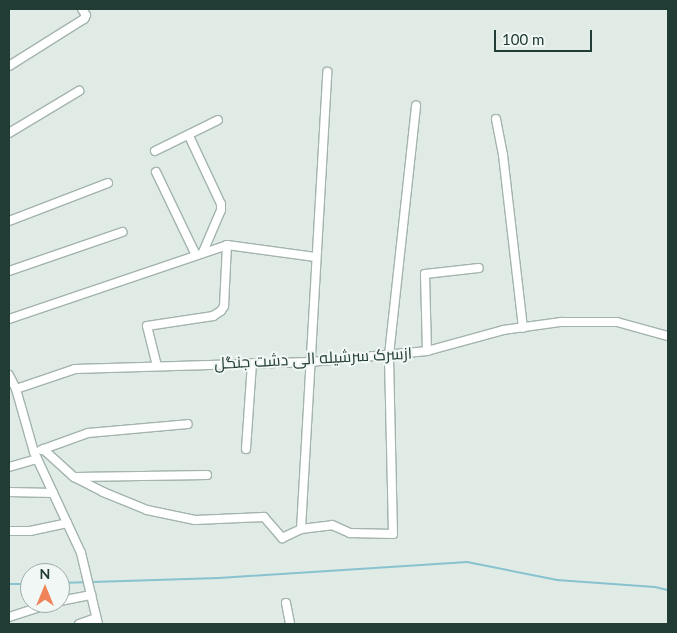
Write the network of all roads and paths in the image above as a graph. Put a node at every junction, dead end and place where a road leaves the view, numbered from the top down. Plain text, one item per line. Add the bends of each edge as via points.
1 (82, 9) edge
2 (9, 66) edge
3 (328, 72) dead end
4 (79, 91) dead end
5 (416, 105) dead end
6 (496, 119) dead end
7 (218, 120) dead end
8 (9, 133) edge
9 (189, 136) junction
10 (155, 151) dead end
11 (156, 172) dead end
12 (108, 183) dead end
13 (9, 221) edge
14 (122, 232) dead end
15 (228, 245) junction
16 (200, 253) junction
17 (315, 256) junction
18 (479, 268) dead end
19 (9, 271) edge
20 (9, 318) edge
21 (523, 328) junction
22 (668, 336) edge
23 (427, 351) junction
24 (389, 355) junction
25 (310, 362) junction
26 (252, 363) junction
27 (157, 366) junction
28 (9, 375) edge
29 (16, 389) junction
30 (188, 424) dead end
31 (43, 449) junction
32 (246, 449) dead end
33 (36, 456) junction
34 (9, 467) edge
35 (206, 475) dead end
36 (74, 477) junction
37 (9, 492) edge
38 (53, 494) junction
39 (67, 524) junction
40 (301, 529) junction
41 (9, 531) edge
42 (91, 595) junction
43 (70, 599) edge
44 (286, 603) dead end
45 (97, 621) edge
46 (79, 624) edge
47 (290, 624) edge

1 - 2 street via 86,15 84,19
3 - 17 street
4 - 8 street
5 - 24 street
6 - 21 street via 504,155
7 - 9 street
9 - 10 street
9 - 16 street via 221,204
11 - 16 street
12 - 13 street
14 - 19 street
15 - 16 street
15 - 17 street
15 - 27 street via 221,312 147,326
16 - 20 street
17 - 25 street
18 - 23 street via 425,274
21 - 22 street, ازسرک سرشیله الی دشت جنگل via 560,322 617,322
21 - 23 street, ازسرک سرشیله الی دشت جنگل via 503,330
23 - 24 street, ازسرک سرشیله الی دشت جنگل
24 - 25 street, ازسرک سرشیله الی دشت جنگل
24 - 40 street via 392,534 350,533 332,526
25 - 26 street, ازسرک سرشیله الی دشت جنگل
25 - 40 street
26 - 27 street, ازسرک سرشیله الی دشت جنگل
26 - 32 street
27 - 29 street, ازسرک سرشیله الی دشت جنگل via 75,369
28 - 29 street
29 - 33 street
30 - 31 street via 88,433
31 - 33 street
31 - 36 street
33 - 34 street
33 - 38 street
35 - 36 street
36 - 40 street via 147,510 196,520 264,517 282,538
37 - 38 street
38 - 39 street
39 - 41 street via 30,531
39 - 42 street via 81,553
42 - 43 street
42 - 45 street
44 - 47 street
45 - 46 street

